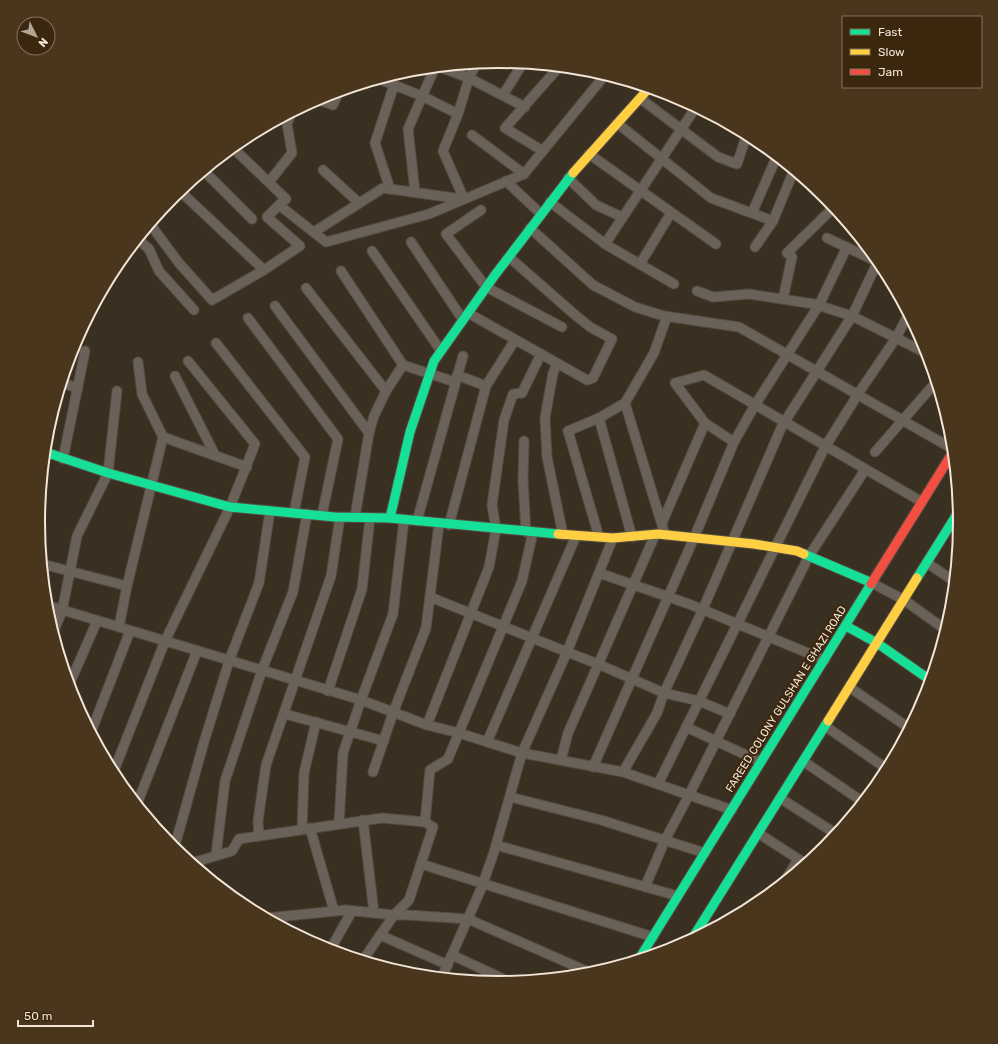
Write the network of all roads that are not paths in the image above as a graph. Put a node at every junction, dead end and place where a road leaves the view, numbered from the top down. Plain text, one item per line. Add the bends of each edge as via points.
1 (474, 69) edge
2 (519, 69) edge
3 (450, 71) edge
4 (555, 72) edge
5 (432, 73) edge
6 (469, 78) junction
7 (601, 80) edge
8 (386, 82) edge
9 (394, 85) junction
10 (646, 92) edge
11 (503, 95) junction
12 (422, 96) junction
13 (336, 99) edge
14 (641, 99) junction
15 (326, 102) edge
16 (525, 107) junction
17 (693, 112) edge
18 (458, 114) junction
19 (288, 120) edge
20 (284, 123) edge
21 (617, 123) junction
22 (287, 124) junction
23 (681, 130) junction
24 (472, 135) dead end
25 (745, 141) edge
26 (543, 151) junction
27 (237, 152) edge
28 (589, 154) junction
29 (662, 159) junction
30 (775, 162) edge
31 (323, 170) dead end
32 (524, 174) junction
33 (208, 175) edge
34 (792, 176) edge
35 (568, 178) junction
36 (506, 181) junction
37 (269, 182) junction
38 (390, 188) junction
39 (640, 191) junction
40 (415, 192) junction
41 (184, 195) edge
42 (464, 199) junction
43 (550, 202) junction
44 (359, 203) junction
45 (280, 204) junction
46 (481, 210) dead end
47 (829, 211) edge
48 (671, 213) junction
49 (752, 213) junction
50 (541, 214) junction
51 (622, 217) junction
52 (252, 219) dead end
53 (773, 221) junction
54 (530, 228) junction
55 (153, 229) edge
56 (314, 232) junction
57 (827, 238) dead end
58 (411, 242) dead end
59 (142, 243) edge
60 (605, 244) junction
61 (716, 244) dead end
62 (847, 247) junction
63 (755, 248) dead end
64 (372, 251) dead end
65 (866, 256) edge
66 (509, 257) junction
67 (640, 264) junction
68 (875, 269) edge
69 (264, 270) junction
70 (341, 271) dead end
71 (674, 284) dead end
72 (486, 287) junction
73 (306, 288) dead end
74 (697, 291) dead end
75 (783, 299) junction
76 (819, 305) junction
77 (275, 306) dead end
78 (194, 310) dead end
79 (667, 316) junction
80 (852, 316) junction
81 (465, 317) junction
82 (248, 318) dead end
83 (905, 320) edge
84 (562, 327) dead end
85 (896, 338) junction
86 (515, 340) junction
87 (216, 343) dead end
88 (918, 347) edge
89 (85, 351) dead end
90 (441, 351) junction
91 (541, 354) junction
92 (787, 355) junction
93 (463, 356) dead end
94 (188, 361) dead end
95 (138, 362) dead end
96 (557, 364) junction
97 (403, 365) junction
98 (817, 372) junction
99 (430, 373) junction
100 (175, 376) dead end
101 (456, 378) junction
102 (66, 384) edge
103 (486, 386) junction
104 (932, 386) edge
105 (78, 388) junction
106 (117, 391) dead end
107 (386, 392) junction
108 (857, 395) junction
109 (624, 403) junction
110 (755, 406) junction
111 (599, 418) junction
112 (901, 420) junction
113 (706, 423) junction
114 (785, 423) junction
115 (369, 433) junction
116 (163, 437) junction
117 (524, 441) dead end
118 (734, 442) junction
119 (946, 445) edge
120 (825, 447) junction
121 (875, 452) dead end
122 (50, 454) edge
123 (215, 455) junction
124 (948, 459) edge
125 (63, 460) junction
126 (247, 467) junction
127 (865, 470) junction
128 (108, 473) junction
129 (151, 485) junction
130 (922, 502) junction
131 (230, 507) junction
132 (270, 510) junction
133 (294, 513) junction
134 (307, 514) junction
135 (322, 515) junction
136 (340, 517) junction
137 (355, 517) junction
138 (370, 518) junction
139 (390, 518) junction
140 (404, 520) junction
141 (417, 521) junction
142 (953, 521) edge
143 (662, 523) junction
144 (439, 524) junction
145 (449, 525) junction
146 (496, 529) junction
147 (529, 532) junction
148 (563, 535) junction
149 (655, 535) junction
150 (665, 535) junction
151 (576, 536) junction
152 (599, 537) junction
153 (632, 537) junction
154 (613, 538) junction
155 (694, 538) junction
156 (732, 542) junction
157 (775, 548) junction
158 (809, 556) junction
159 (927, 563) junction
160 (47, 565) edge
161 (71, 571) junction
162 (599, 573) junction
163 (949, 578) edge
164 (872, 583) junction
165 (633, 585) junction
166 (127, 586) junction
167 (430, 597) junction
168 (668, 597) junction
169 (904, 600) junction
170 (53, 608) edge
171 (703, 609) junction
172 (62, 611) junction
173 (471, 614) junction
174 (97, 621) junction
175 (57, 624) edge
176 (737, 624) junction
177 (846, 626) junction
178 (941, 626) edge
179 (119, 627) junction
180 (503, 627) junction
181 (130, 631) junction
182 (769, 637) junction
183 (532, 638) junction
184 (165, 641) junction
185 (877, 643) junction
186 (197, 651) junction
187 (567, 652) junction
188 (825, 660) junction
189 (229, 661) junction
190 (598, 664) junction
191 (262, 670) junction
192 (73, 677) edge
193 (926, 677) edge
194 (632, 679) junction
195 (296, 680) junction
196 (849, 687) junction
197 (328, 691) junction
198 (664, 693) junction
199 (361, 700) junction
200 (699, 701) junction
201 (393, 713) junction
202 (285, 714) junction
203 (730, 714) junction
204 (316, 722) junction
205 (427, 724) junction
206 (905, 725) edge
207 (93, 726) edge
208 (825, 726) junction
209 (686, 727) junction
210 (350, 732) junction
211 (459, 732) junction
212 (716, 741) junction
213 (384, 742) junction
214 (487, 742) junction
215 (522, 753) junction
216 (561, 760) junction
217 (802, 761) junction
218 (761, 762) junction
219 (116, 765) edge
220 (882, 765) edge
221 (593, 767) junction
222 (373, 772) dead end
223 (623, 772) junction
224 (658, 784) junction
225 (689, 795) junction
226 (139, 798) edge
227 (510, 798) junction
228 (780, 798) junction
229 (858, 799) edge
230 (732, 810) junction
231 (363, 820) junction
232 (425, 822) junction
233 (339, 824) junction
234 (306, 829) junction
235 (831, 831) edge
236 (758, 833) junction
237 (258, 836) junction
238 (665, 840) junction
239 (176, 841) edge
240 (496, 845) junction
241 (705, 853) junction
242 (216, 855) junction
243 (198, 861) edge
244 (800, 861) edge
245 (421, 864) junction
246 (482, 884) junction
247 (645, 887) junction
248 (678, 896) junction
249 (352, 910) junction
250 (334, 911) junction
251 (374, 913) junction
252 (394, 915) junction
253 (276, 917) edge
254 (468, 918) junction
255 (698, 930) edge
256 (380, 935) junction
257 (653, 937) junction
258 (333, 944) edge
259 (643, 953) edge
260 (452, 954) junction
261 (366, 956) edge
262 (448, 965) junction
263 (580, 968) edge
264 (444, 972) edge
265 (497, 976) edge

1 - 6 street
2 - 11 street
3 - 6 street
4 - 16 street
5 - 12 street
6 - 11 street
6 - 18 street
7 - 26 street
8 - 9 street
9 - 12 street
9 - 38 street via 375,143
10 - 14 main road
11 - 16 street
12 - 18 street
12 - 40 street via 408,129
13 - 15 street via 333,105
14 - 21 main road
14 - 23 street
16 - 26 street via 506,128
17 - 23 street
18 - 42 street via 443,151
19 - 22 street
20 - 22 street
21 - 28 main road
21 - 29 street
22 - 37 street via 292,153
23 - 25 street via 718,157 737,164
23 - 29 street
24 - 32 street
26 - 32 street
27 - 37 street
28 - 35 main road
28 - 39 street
29 - 39 street
29 - 49 street via 711,198
30 - 49 street
31 - 44 street
32 - 36 street
33 - 52 street
34 - 53 street
35 - 43 main road
35 - 51 street via 596,205
36 - 42 street
36 - 50 street
37 - 45 street via 286,199
38 - 40 street
38 - 44 street via 383,188
39 - 48 street
39 - 51 street
40 - 42 street
41 - 69 street
42 - 56 street via 429,214 326,242
43 - 50 main road
43 - 60 street
44 - 56 street
45 - 56 street
45 - 69 street via 268,217 300,246
46 - 72 street via 446,234
47 - 75 street via 787,253 792,257
48 - 61 street
48 - 67 street
49 - 53 street
50 - 54 main road
51 - 60 street
53 - 63 street
54 - 66 main road
54 - 79 street via 593,285 635,307
55 - 69 street via 178,263 212,300
57 - 62 street
58 - 81 street
59 - 78 street via 149,249 159,271
60 - 67 street
62 - 65 street
62 - 76 street
64 - 90 street
66 - 72 main road
66 - 96 street via 590,327 612,339 593,378 587,380
67 - 71 street
68 - 80 street
70 - 97 street
72 - 81 main road
72 - 84 street
73 - 107 street
74 - 75 street via 713,297 749,294
75 - 76 street
76 - 80 street
76 - 92 street
77 - 115 street
79 - 92 street via 739,327
79 - 109 street via 654,353
80 - 85 street
80 - 98 street
81 - 86 street
81 - 90 main road
82 - 135 street via 338,439
83 - 85 street
85 - 88 street
85 - 108 street
86 - 91 street
86 - 103 street
87 - 133 street via 305,457
89 - 105 street
90 - 99 main road
91 - 96 street
91 - 146 street via 522,393 513,394 504,420 492,505
92 - 98 street
92 - 110 street
93 - 101 street
94 - 126 street via 255,444
95 - 116 street via 142,394
96 - 148 street via 545,418 547,457
97 - 99 street
97 - 107 street
98 - 108 street
98 - 114 street
99 - 101 street
99 - 139 main road via 410,432
100 - 123 street
101 - 103 street
101 - 141 street
102 - 105 street
103 - 145 street
104 - 112 street
105 - 125 street
106 - 128 street
107 - 115 street
108 - 112 street
108 - 120 street
109 - 111 street
109 - 143 street
110 - 113 street via 704,375 675,383
110 - 114 street
110 - 118 street
111 - 152 street via 568,431
111 - 153 street
112 - 119 street
112 - 121 street
113 - 118 street
113 - 143 street
114 - 120 street
114 - 156 street
115 - 137 street
116 - 123 street
116 - 129 street
117 - 147 street via 523,480
118 - 155 street
120 - 127 street
120 - 157 street
122 - 125 main road
123 - 126 street
124 - 130 main road, FAREED COLONY GULSHAN E GHAZI ROAD
125 - 128 main road
126 - 131 street
127 - 130 street
127 - 158 street
128 - 129 main road
128 - 161 street via 77,536
129 - 131 main road
129 - 166 street
130 - 164 main road, FAREED COLONY GULSHAN E GHAZI ROAD
131 - 132 main road
131 - 184 street
132 - 133 main road
132 - 189 street via 259,583
133 - 134 main road
134 - 135 main road
134 - 191 street via 292,592
135 - 136 main road
136 - 137 main road
136 - 195 street via 331,576
137 - 138 main road
138 - 139 main road
138 - 197 street via 362,589
139 - 140 main road
140 - 141 main road
140 - 199 street via 393,614
141 - 144 main road
142 - 159 main road
143 - 150 street
144 - 145 main road
144 - 167 street
145 - 146 main road
146 - 147 main road
146 - 173 street via 489,567
147 - 148 main road
147 - 180 street via 522,581
148 - 151 main road
149 - 150 main road
149 - 153 main road
149 - 165 street
150 - 155 main road
151 - 152 main road
151 - 183 street
152 - 154 main road
153 - 154 main road
154 - 162 street
155 - 156 main road
155 - 168 street
156 - 157 main road
156 - 171 street
157 - 158 main road via 797,551
157 - 176 street
158 - 164 main road
158 - 182 street
159 - 163 street
159 - 169 main road
160 - 161 street
161 - 166 street
161 - 172 street
162 - 165 street
162 - 187 street
164 - 169 street
164 - 177 main road, FAREED COLONY GULSHAN E GHAZI ROAD
165 - 168 street
165 - 190 street
166 - 179 street
167 - 173 street
167 - 201 street via 426,628
168 - 171 street
168 - 194 street
169 - 178 street
169 - 185 main road
170 - 172 street
171 - 176 street
171 - 198 street
172 - 174 street
172 - 175 street
173 - 180 street
173 - 205 street
174 - 179 street
174 - 192 street
176 - 182 street
176 - 200 street
177 - 185 main road
177 - 188 main road, FAREED COLONY GULSHAN E GHAZI ROAD
179 - 181 street
180 - 183 street
180 - 211 street
181 - 184 street
181 - 207 street
182 - 188 street
182 - 203 street
183 - 187 street
183 - 214 street
184 - 186 street
184 - 219 street
185 - 193 main road
185 - 196 main road
186 - 189 street
186 - 226 street
187 - 190 street
187 - 215 street
188 - 218 main road, FAREED COLONY GULSHAN E GHAZI ROAD
189 - 191 street
189 - 239 street
190 - 194 street
190 - 216 street via 568,733
191 - 195 street
191 - 242 street via 225,781
194 - 198 street
194 - 221 street
195 - 197 street
195 - 202 street
196 - 206 street
196 - 208 main road
197 - 199 street
198 - 200 street
198 - 223 street via 657,713
199 - 201 street
199 - 210 street
200 - 203 street
200 - 209 street
201 - 205 street
201 - 213 street
202 - 204 street
202 - 237 street via 266,765
203 - 212 street
204 - 210 street
204 - 234 street via 304,773
205 - 211 street
208 - 217 main road
208 - 220 street
209 - 212 street
209 - 224 street
210 - 213 street
210 - 233 street via 343,753
211 - 214 street
211 - 232 street via 448,759 430,770
212 - 218 street
212 - 225 street
213 - 222 street
214 - 215 street
215 - 216 street
215 - 227 street
216 - 221 street
217 - 228 main road
217 - 229 street
218 - 230 main road, FAREED COLONY GULSHAN E GHAZI ROAD
221 - 223 street
223 - 224 street
224 - 225 street
225 - 230 street
225 - 238 street
227 - 238 street via 601,820
227 - 240 street
228 - 235 street
228 - 236 main road
230 - 241 main road, FAREED COLONY GULSHAN E GHAZI ROAD
231 - 232 street via 382,818
231 - 233 street
231 - 251 street
232 - 245 street via 433,827
233 - 234 street
234 - 237 street
234 - 250 street
236 - 244 street
236 - 255 main road
237 - 242 street via 239,839 232,851
238 - 241 street
238 - 247 street
240 - 246 street
240 - 247 street
241 - 248 main road, FAREED COLONY GULSHAN E GHAZI ROAD
242 - 243 street
245 - 246 street
245 - 252 street via 409,900
246 - 254 street
246 - 257 street
247 - 248 street
248 - 257 main road, FAREED COLONY GULSHAN E GHAZI ROAD
249 - 250 street
249 - 251 street
249 - 258 street
250 - 253 street
251 - 252 street
252 - 254 street
252 - 256 street
254 - 260 street
254 - 263 street
256 - 261 street
256 - 262 street
257 - 259 main road, FAREED COLONY GULSHAN E GHAZI ROAD
260 - 262 street
260 - 265 street
262 - 264 street

